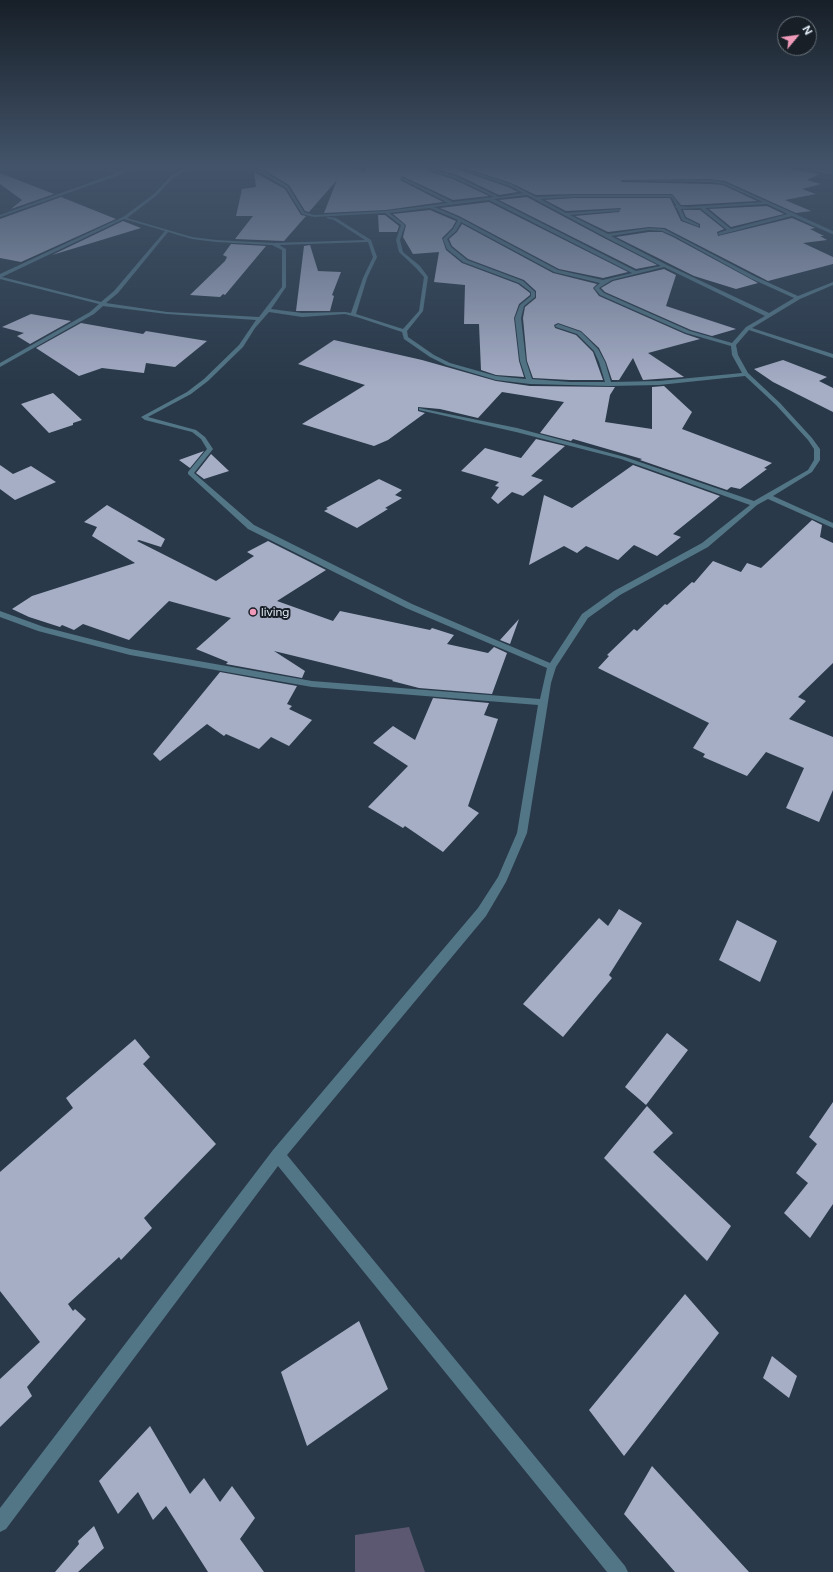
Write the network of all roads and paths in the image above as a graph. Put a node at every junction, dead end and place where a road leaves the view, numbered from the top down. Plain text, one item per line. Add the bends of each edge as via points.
1 (77, 240) edge
2 (159, 240) edge
3 (204, 240) edge
4 (398, 240) edge
5 (446, 240) edge
6 (498, 240) edge
7 (572, 240) edge
8 (615, 240) edge
9 (686, 240) edge
10 (370, 241) joint
11 (273, 244) junction
12 (665, 266) junction
13 (634, 272) junction
14 (0, 277) edge
15 (603, 282) junction
16 (833, 283) edge
17 (798, 298) junction
18 (103, 304) junction
19 (268, 310) junction
20 (353, 314) junction
21 (768, 316) junction
22 (260, 318) junction
23 (558, 326) dead end
24 (748, 328) junction
25 (404, 331) junction
26 (733, 345) junction
27 (833, 356) edge
28 (0, 365) edge
29 (746, 374) junction
30 (530, 382) junction
31 (609, 384) junction
32 (421, 409) dead end
33 (766, 496) junction
34 (755, 504) junction
35 (833, 526) edge
36 (0, 614) edge
37 (552, 667) junction
38 (543, 702) junction
39 (278, 1155) junction
40 (0, 1522) edge
41 (619, 1572) edge

1 - 14 street
2 - 18 street
3 - 11 street
4 - 25 street via 401,252 426,277 421,311
5 - 30 street via 449,248 465,261 521,282 533,292 533,296 522,305 518,318 523,361
6 - 15 street via 556,272
7 - 13 street
8 - 12 street
9 - 17 street via 754,278
10 - 11 street
10 - 20 street via 375,257
11 - 19 street via 284,249 284,287
12 - 13 street
12 - 21 street
13 - 15 street
14 - 18 street
15 - 26 street via 596,288 602,294 688,332
16 - 17 street
17 - 21 street
18 - 22 street via 167,313
18 - 28 street via 76,323
19 - 20 street via 302,315
19 - 22 street
20 - 25 street
21 - 24 street
22 - 37 street via 241,346 206,380 189,394 144,417 194,431 203,438 210,449 190,472 251,527 409,606
23 - 31 street via 579,333 596,350
24 - 26 street
24 - 27 street
25 - 30 street via 406,338 414,345 448,364 496,378
26 - 29 street via 734,355
29 - 31 street via 659,383
29 - 33 street via 784,410 817,449 817,460 810,471
30 - 31 street
32 - 34 street via 517,430 623,458
33 - 34 street
33 - 35 street
34 - 37 street via 705,545 618,593 585,616
36 - 38 street via 40,629 130,652 312,684
37 - 38 street
38 - 39 street via 522,833 502,879 482,912
39 - 40 street
39 - 41 street

